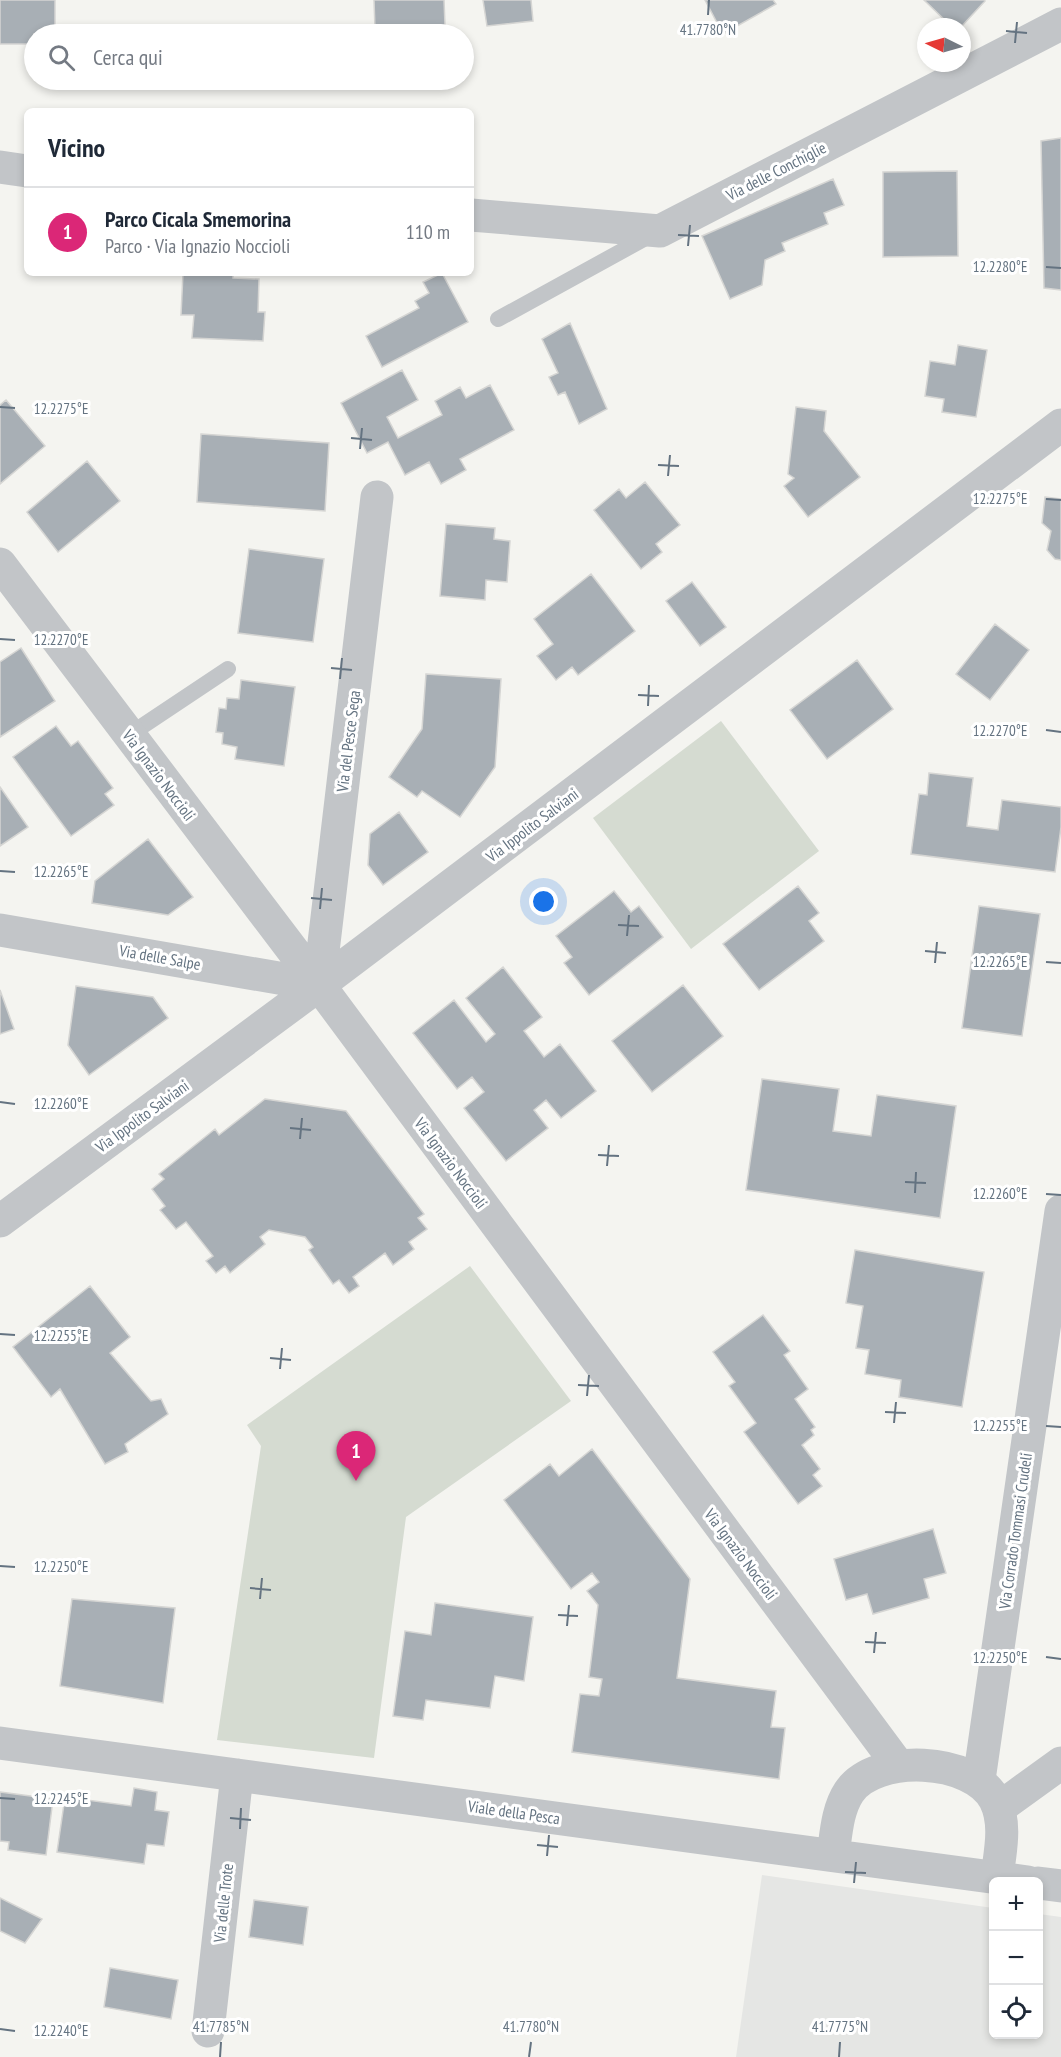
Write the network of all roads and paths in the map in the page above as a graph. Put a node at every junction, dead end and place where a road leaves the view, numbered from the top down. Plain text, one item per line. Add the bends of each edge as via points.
1 (1061, 24) edge
2 (0, 167) edge
3 (24, 171) edge
4 (474, 215) edge
5 (660, 231) junction
6 (498, 319) dead end
7 (1061, 425) edge
8 (377, 496) dead end
9 (0, 564) edge
10 (228, 669) dead end
11 (129, 735) junction
12 (0, 930) edge
13 (319, 985) junction
14 (1061, 1211) edge
15 (0, 1221) edge
16 (0, 1743) edge
17 (1061, 1763) edge
18 (898, 1766) junction
19 (237, 1775) junction
20 (979, 1780) junction
21 (999, 1808) junction
22 (833, 1855) junction
23 (997, 1877) edge
24 (1012, 1877) edge
25 (1043, 1884) edge
26 (1061, 1886) edge
27 (208, 2031) dead end

1 - 5 street, Via delle Conchiglie
2 - 3 street
4 - 5 street
5 - 6 lane
7 - 13 street, Via Ippolito Salviani
8 - 13 street, Via del Pesce Sega
9 - 11 street, Via Ignazio Noccioli
10 - 11 lane
11 - 13 street, Via Ignazio Noccioli
12 - 13 street, Via delle Salpe
13 - 15 street, Via Ippolito Salviani
13 - 18 street, Via Ignazio Noccioli
14 - 20 street, Via Corrado Tommasi Crudeli
16 - 19 street, Viale della Pesca
17 - 21 street
18 - 20 street via 947,1769
18 - 22 street via 871,1772 849,1792 840,1813
19 - 22 street, Viale della Pesca
19 - 27 street, Via delle Trote
20 - 21 street
21 - 24 street
22 - 23 street, Viale della Pesca
25 - 26 street

